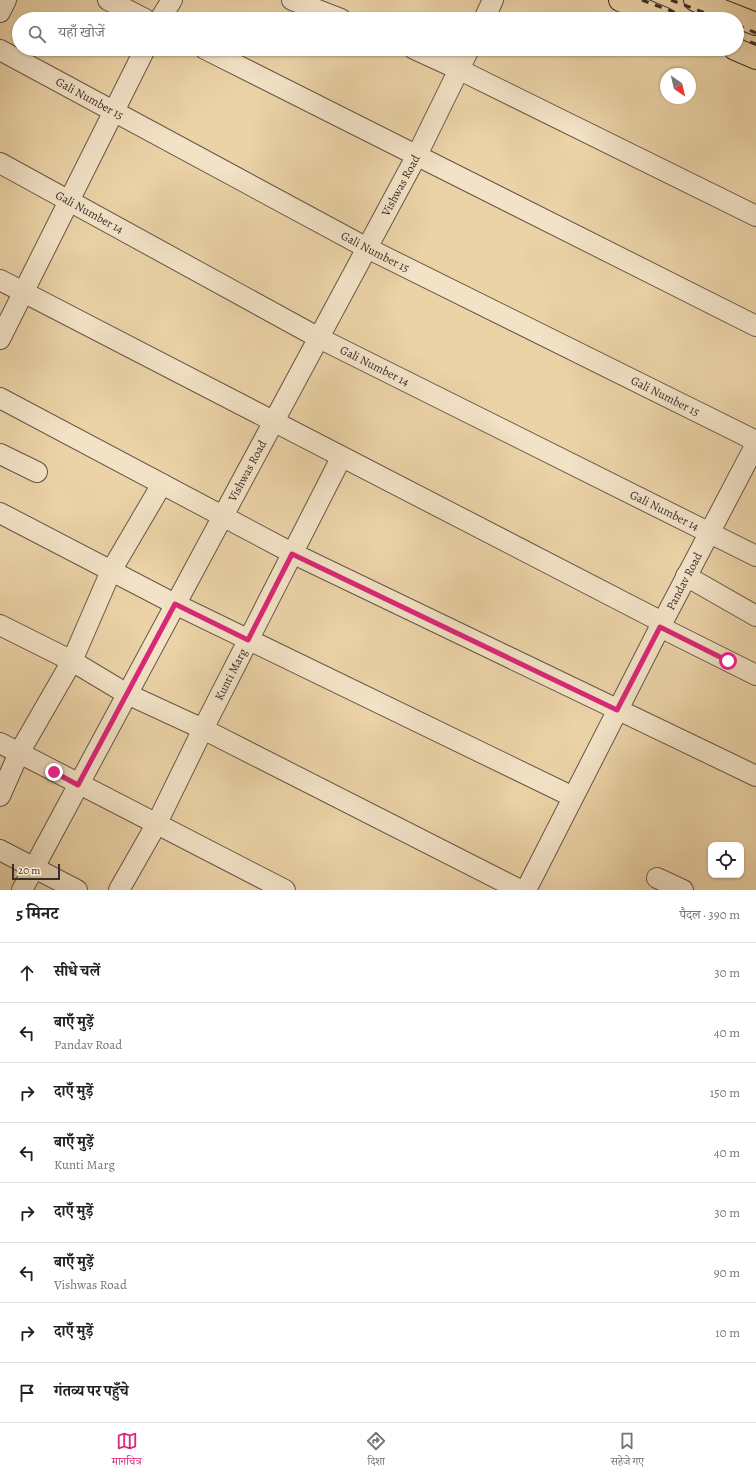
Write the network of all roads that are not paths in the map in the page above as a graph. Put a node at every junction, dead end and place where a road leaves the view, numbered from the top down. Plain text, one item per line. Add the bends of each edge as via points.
1 (6, 0) edge
2 (108, 0) edge
3 (172, 0) edge
4 (292, 0) edge
5 (493, 0) edge
6 (620, 0) edge
7 (695, 0) edge
8 (0, 12) edge
9 (132, 12) edge
10 (164, 12) edge
11 (323, 12) edge
12 (487, 12) edge
13 (648, 12) edge
14 (726, 12) edge
15 (744, 19) edge
16 (756, 24) edge
17 (0, 50) edge
18 (744, 53) edge
19 (141, 56) edge
20 (219, 56) edge
21 (466, 57) edge
22 (756, 58) edge
23 (113, 112) junction
24 (417, 155) junction
25 (0, 163) edge
26 (69, 200) junction
27 (756, 216) edge
28 (367, 248) junction
29 (0, 280) edge
30 (23, 293) junction
31 (756, 326) edge
32 (0, 338) edge
33 (318, 338) junction
34 (0, 398) edge
35 (273, 422) junction
36 (756, 442) edge
37 (0, 454) edge
38 (341, 458) junction
39 (37, 472) dead end
40 (162, 484) junction
41 (0, 513) edge
42 (222, 516) junction
43 (710, 532) junction
44 (292, 554) junction
45 (756, 556) edge
46 (111, 571) junction
47 (686, 576) junction
48 (175, 604) junction
49 (756, 616) edge
50 (661, 624) junction
51 (0, 625) edge
52 (248, 640) junction
53 (72, 661) junction
54 (756, 675) edge
55 (127, 694) junction
56 (617, 710) junction
57 (203, 729) junction
58 (0, 743) edge
59 (19, 754) junction
60 (756, 776) edge
61 (78, 785) junction
62 (0, 796) edge
63 (573, 797) junction
64 (156, 825) junction
65 (0, 850) edge
66 (34, 867) junction
67 (657, 878) dead end
68 (22, 890) edge
69 (77, 890) edge
70 (119, 890) edge
71 (286, 890) edge
72 (520, 890) edge
73 (526, 890) edge
74 (683, 890) edge

1 - 8 street
2 - 9 street
3 - 10 street
4 - 11 street
5 - 12 street
6 - 13 main road
7 - 14 main road
15 - 16 main road
17 - 23 street, Gali Number 15
18 - 22 main road
19 - 23 street
20 - 24 street
21 - 24 street, Vishwas Road
21 - 27 street
23 - 26 street
23 - 28 street, Gali Number 15
24 - 28 street, Vishwas Road
24 - 31 street
25 - 26 street, Gali Number 14
26 - 30 street
26 - 33 street, Gali Number 14
28 - 33 street, Vishwas Road
28 - 36 street, Gali Number 15
29 - 30 street
30 - 32 street
30 - 35 street
33 - 35 street, Vishwas Road
33 - 43 street, Gali Number 14
34 - 40 street
35 - 38 street
35 - 42 street, Vishwas Road
36 - 43 street, Pandav Road
37 - 39 street
38 - 44 street, Kunti Marg
38 - 50 street
40 - 42 street
40 - 46 street
41 - 46 street
42 - 44 street
42 - 48 street, Vishwas Road
43 - 45 street, Gali Number 14
43 - 47 street, Pandav Road
44 - 52 street, Kunti Marg
44 - 56 street
46 - 48 street
46 - 53 street
47 - 49 street
47 - 50 street, Pandav Road
48 - 52 street
48 - 55 street, Vishwas Road
50 - 54 street
50 - 56 street, Pandav Road
51 - 53 street
52 - 57 street, Kunti Marg
52 - 63 street
53 - 55 street
53 - 59 street
55 - 57 street
55 - 61 street, Vishwas Road
56 - 60 street
56 - 63 street, Pandav Road
57 - 64 street, Kunti Marg
57 - 72 street
58 - 59 street
59 - 61 street
59 - 62 street
61 - 64 street
61 - 66 street, Vishwas Road
63 - 73 street, Pandav Road
64 - 70 street, Kunti Marg
64 - 71 street
65 - 66 street
66 - 68 street, Vishwas Road
66 - 69 street
67 - 74 street

